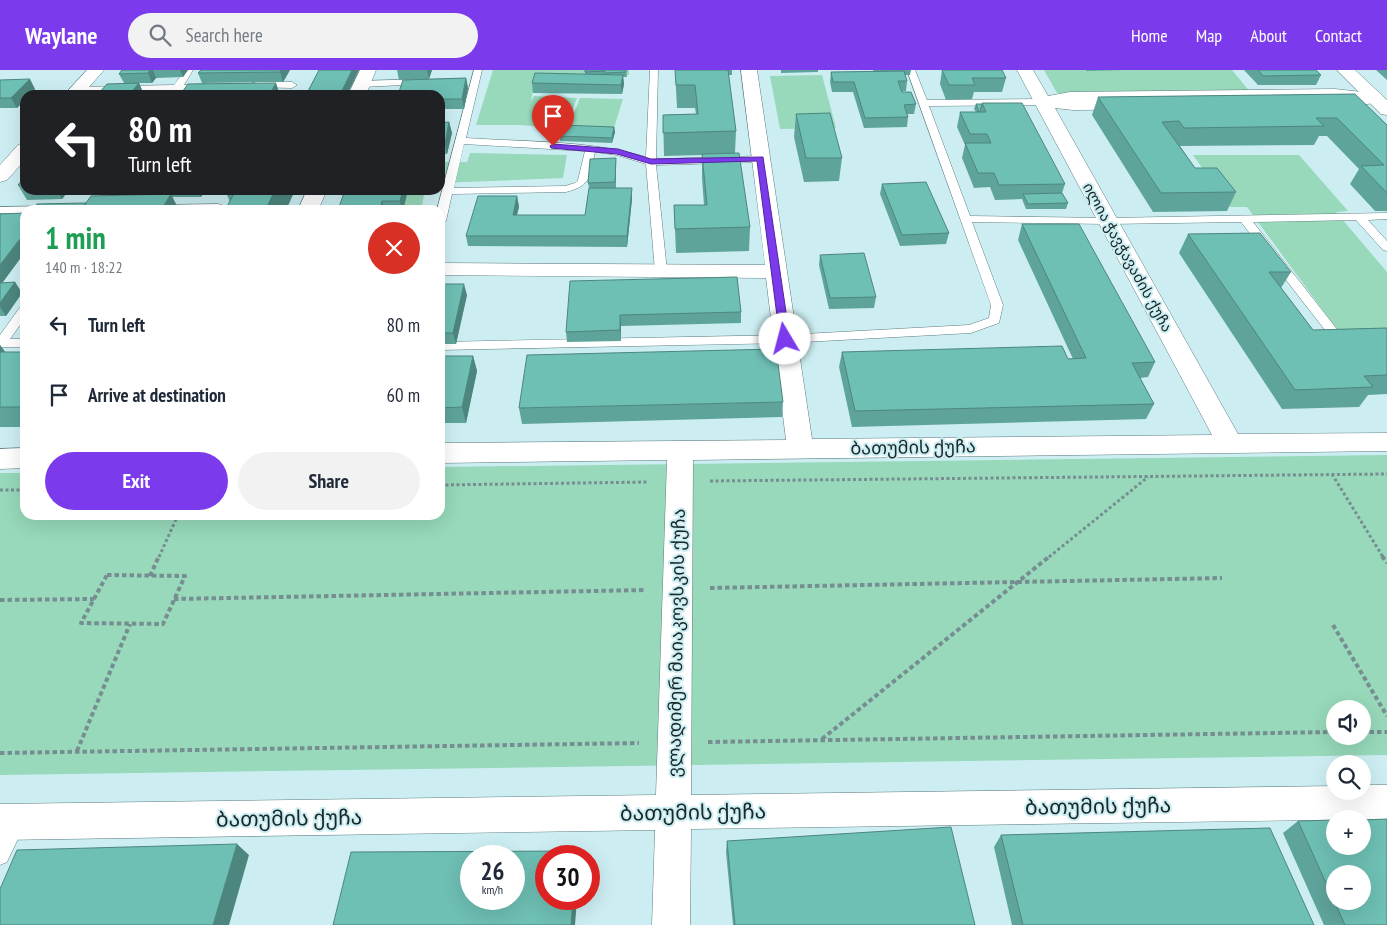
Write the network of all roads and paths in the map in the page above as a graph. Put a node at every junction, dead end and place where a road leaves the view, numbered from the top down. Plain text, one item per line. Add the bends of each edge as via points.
1 (96, 70) edge
2 (189, 70) edge
3 (478, 70) edge
4 (654, 70) edge
5 (749, 70) edge
6 (911, 70) edge
7 (1025, 70) edge
8 (1345, 70) edge
9 (428, 82) edge
10 (362, 83) edge
11 (292, 85) dead end
12 (216, 86) edge
13 (244, 86) edge
14 (78, 90) edge
15 (176, 90) edge
16 (183, 90) edge
17 (1380, 98) edge
18 (1043, 102) junction
19 (923, 103) junction
20 (1387, 110) edge
21 (460, 141) junction
22 (591, 148) junction
23 (20, 154) edge
24 (761, 159) junction
25 (651, 162) junction
26 (0, 176) edge
27 (448, 191) junction
28 (444, 205) edge
29 (0, 210) edge
30 (20, 210) edge
31 (1358, 216) junction
32 (1387, 216) edge
33 (1244, 218) junction
34 (966, 219) junction
35 (1108, 221) junction
36 (1387, 248) edge
37 (445, 269) edge
38 (660, 271) junction
39 (776, 272) junction
40 (20, 315) edge
41 (0, 324) edge
42 (14, 324) junction
43 (1332, 331) edge
44 (785, 339) junction
45 (20, 343) edge
46 (445, 346) edge
47 (1387, 442) edge
48 (1313, 443) junction
49 (1230, 444) junction
50 (800, 449) junction
51 (680, 450) junction
52 (445, 453) edge
53 (20, 458) edge
54 (0, 459) edge
55 (1332, 474) junction
56 (1387, 474) edge
57 (1148, 476) junction
58 (679, 482) junction
59 (445, 485) edge
60 (0, 490) edge
61 (20, 490) edge
62 (176, 520) edge
63 (1387, 563) edge
64 (150, 576) junction
65 (1222, 578) dead end
66 (1017, 582) junction
67 (677, 589) junction
68 (174, 598) junction
69 (94, 599) junction
70 (0, 600) edge
71 (130, 624) junction
72 (1333, 625) dead end
73 (1387, 716) edge
74 (1371, 732) edge
75 (1387, 732) edge
76 (820, 740) dead end
77 (77, 751) dead end
78 (1387, 802) edge
79 (672, 812) junction
80 (8, 822) edge
81 (0, 855) edge
82 (671, 925) edge

1 - 14 street
2 - 15 lane
3 - 21 lane via 471,81
4 - 25 lane
5 - 24 street
6 - 19 lane
7 - 18 street, ილია ჭავჭავაძის ქუჩა
8 - 17 street
9 - 10 lane
11 - 13 lane
12 - 16 lane
17 - 18 street via 1342,104 1205,100 1073,105
17 - 20 street
18 - 19 lane
18 - 35 street, ილია ჭავჭავაძის ქუჩა
19 - 34 lane
21 - 22 lane
21 - 27 lane
22 - 25 lane
22 - 27 lane via 583,180 579,185 566,189
23 - 26 street
24 - 25 lane
24 - 39 street
25 - 38 lane
27 - 28 lane
29 - 30 lane
31 - 32 lane
31 - 33 lane
31 - 36 lane
33 - 35 lane
33 - 43 lane
34 - 35 lane
34 - 44 lane via 998,305 995,320 971,329
35 - 49 street, ილია ჭავჭავაძის ქუჩა
37 - 38 street
38 - 39 street
39 - 44 street
40 - 42 lane
41 - 42 lane
42 - 45 lane via 1,343
44 - 46 lane
44 - 50 street
47 - 48 street, ბათუმის ქუჩა
48 - 49 street, ბათუმის ქუჩა
48 - 55 path
49 - 50 street, ბათუმის ქუჩა
50 - 51 street, ბათუმის ქუჩა
51 - 52 street, ბათუმის ქუჩა
51 - 58 street, ვლადიმერ მაიაკოვსკის ქუჩა
53 - 54 street
55 - 56 path
55 - 57 path
55 - 63 path
57 - 58 path
57 - 66 path
58 - 59 path
58 - 67 street, ვლადიმერ მაიაკოვსკის ქუჩა
60 - 61 path
62 - 64 path
64 - 68 path via 185,576
64 - 69 path via 106,575
65 - 66 path
66 - 67 path
66 - 76 path
67 - 68 path
67 - 79 street, ვლადიმერ მაიაკოვსკის ქუჩა
68 - 71 path via 162,624
69 - 70 path
69 - 71 path via 82,624
71 - 77 path
72 - 73 path
74 - 75 path
78 - 79 street, ბათუმის ქუჩა
79 - 80 street, ბათუმის ქუჩა
79 - 82 street, ვლადიმერ მაიაკოვსკის ქუჩა
80 - 81 lane

